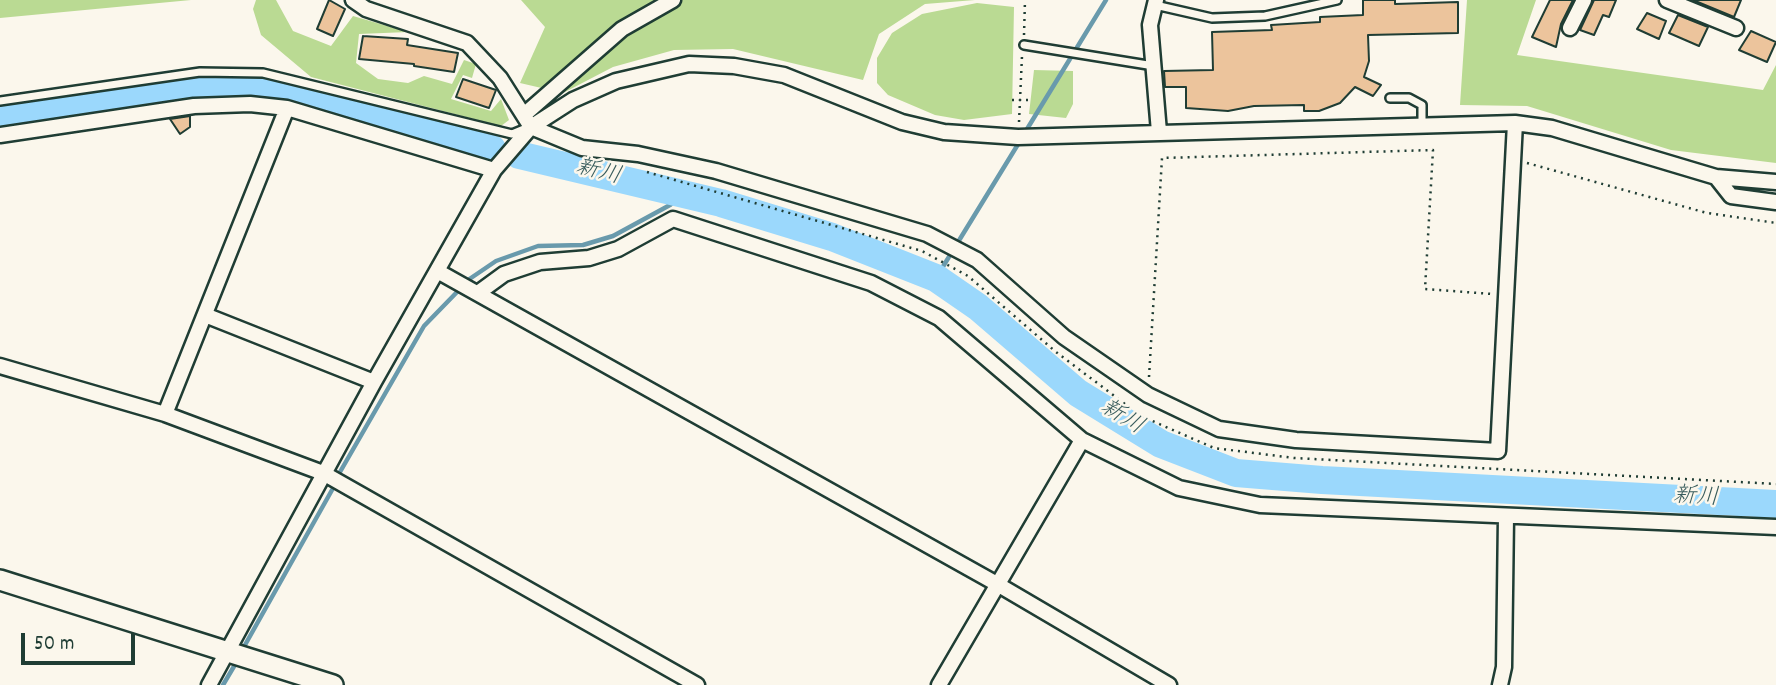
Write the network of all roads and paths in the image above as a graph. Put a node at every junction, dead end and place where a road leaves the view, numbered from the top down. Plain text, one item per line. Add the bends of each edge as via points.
1 (353, 0) edge
2 (673, 0) edge
3 (1025, 0) edge
4 (1337, 0) edge
5 (1584, 0) edge
6 (1667, 0) edge
7 (1155, 2) edge
8 (1693, 5) edge
9 (1570, 28) dead end
10 (1736, 28) dead end
11 (1024, 45) junction
12 (1154, 66) junction
13 (1390, 98) dead end
14 (1012, 100) dead end
15 (1031, 100) dead end
16 (0, 101) edge
17 (1022, 101) junction
18 (287, 108) junction
19 (528, 121) junction
20 (1515, 123) junction
21 (1422, 125) junction
22 (1159, 132) junction
23 (0, 135) edge
24 (1018, 137) junction
25 (1514, 159) junction
26 (494, 170) junction
27 (640, 170) dead end
28 (1716, 177) junction
29 (1776, 182) edge
30 (1776, 202) edge
31 (1776, 223) edge
32 (439, 272) junction
33 (478, 293) junction
34 (1507, 295) junction
35 (205, 315) junction
36 (0, 366) edge
37 (374, 382) junction
38 (1148, 395) junction
39 (165, 414) junction
40 (1082, 440) junction
41 (323, 473) junction
42 (1776, 484) edge
43 (1506, 517) junction
44 (1776, 527) edge
45 (0, 580) edge
46 (997, 584) junction
47 (226, 653) junction
48 (209, 685) edge
49 (333, 685) edge
50 (697, 685) edge
51 (940, 685) edge
52 (1169, 685) edge
53 (1500, 685) edge

1 - 19 street via 366,9 467,43 500,78
2 - 19 street via 622,29
3 - 11 path
4 - 7 lane via 1265,16 1212,18
5 - 9 street
6 - 8 street
7 - 12 street via 1150,25
8 - 10 street
11 - 12 lane
11 - 17 path
12 - 22 street
13 - 21 lane via 1409,98 1422,105
14 - 17 path
15 - 17 path
16 - 19 lane via 200,72 262,74 512,134
17 - 24 path
18 - 23 street via 194,106
18 - 26 street
18 - 35 street
19 - 24 street via 616,81 689,64 784,75 902,122 944,132
19 - 26 street
19 - 38 street via 582,148 638,154 716,172 927,234 977,260 1064,337
20 - 21 street
20 - 25 street
20 - 28 street via 1552,128
21 - 22 street
22 - 24 street
25 - 31 path via 1707,213
25 - 34 street
26 - 32 street
27 - 42 path via 922,251 968,276 1056,352 1141,416 1214,447 1294,458
28 - 29 street
28 - 30 street via 1731,196
32 - 33 street
32 - 37 street
33 - 40 street via 504,274 540,262 589,258 618,249 673,219 871,283 939,318
33 - 46 street
34 - 38 street via 1498,451 1296,440 1219,429
34 - 38 path via 1424,289 1433,150 1162,158
35 - 37 street
35 - 39 street
36 - 39 street
37 - 41 street
39 - 41 street
40 - 43 street via 1179,488 1260,505
40 - 46 street
41 - 47 street
41 - 50 street
43 - 44 street
43 - 53 street
45 - 47 street
46 - 51 street
46 - 52 street
47 - 48 street
47 - 49 street

